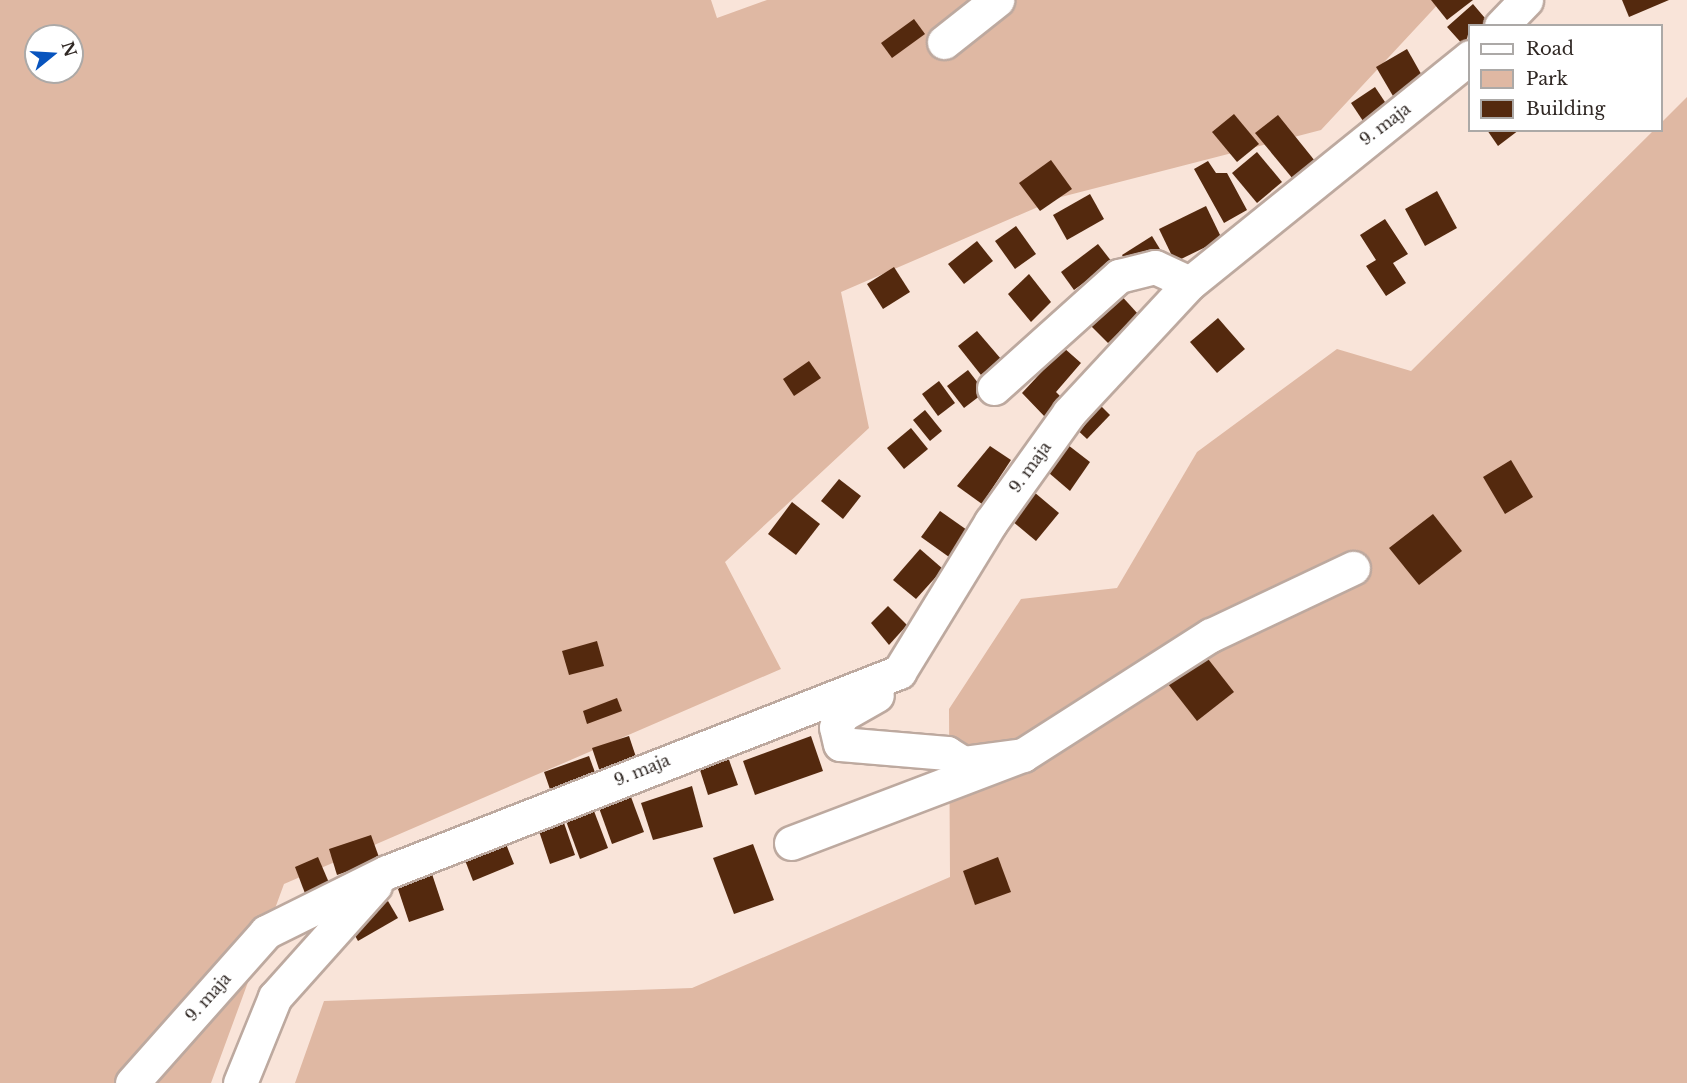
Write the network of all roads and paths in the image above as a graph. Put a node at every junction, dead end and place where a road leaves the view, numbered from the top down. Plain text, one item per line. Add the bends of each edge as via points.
1 (997, 0) edge
2 (1526, 0) edge
3 (1503, 24) edge
4 (944, 42) dead end
5 (1468, 59) edge
6 (1190, 283) junction
7 (994, 388) dead end
8 (1353, 568) dead end
9 (899, 672) junction
10 (1023, 755) junction
11 (791, 843) dead end
12 (387, 872) junction
13 (132, 1083) edge
14 (240, 1083) edge

1 - 4 street
2 - 3 street
5 - 6 street, 9. maja
6 - 7 street via 1155,267 1119,276
6 - 9 street, 9. maja via 1069,413 991,522
8 - 10 street, 9. maja via 1211,634
9 - 10 street, 9. maja via 861,709 842,715 836,727 840,744 947,753 963,763
9 - 12 street, 9. maja
10 - 11 street, 9. maja
12 - 13 street, 9. maja via 266,932
12 - 14 street, 9. maja via 275,997

